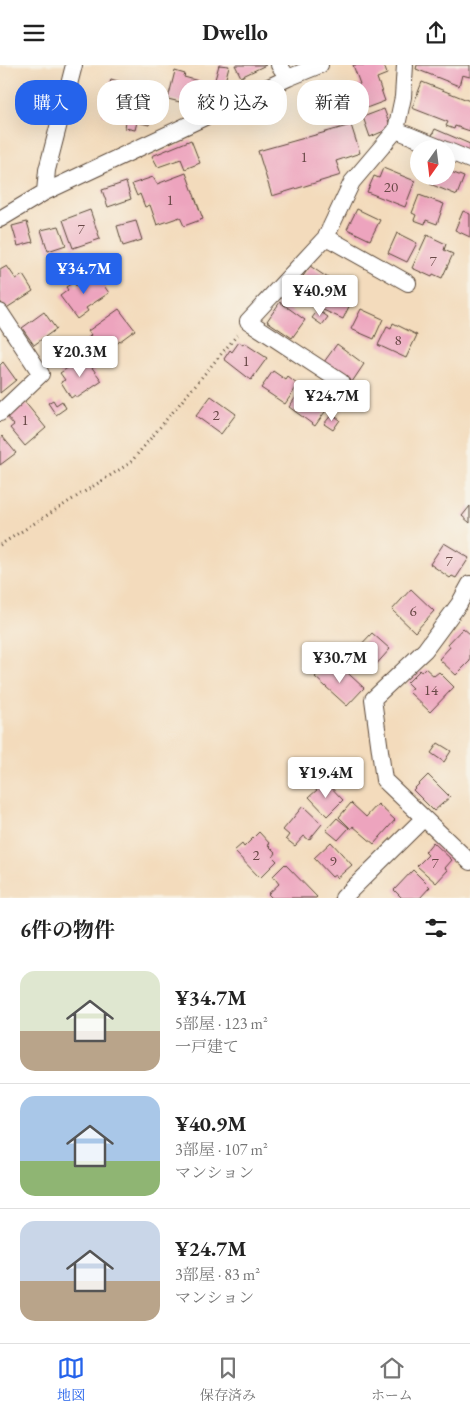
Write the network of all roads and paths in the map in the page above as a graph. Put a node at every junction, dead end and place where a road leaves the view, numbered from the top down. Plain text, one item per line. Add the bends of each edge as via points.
1 (74, 65) edge
2 (320, 65) edge
3 (405, 65) edge
4 (284, 72) edge
5 (396, 130) junction
6 (421, 140) edge
7 (455, 154) edge
8 (470, 160) edge
9 (45, 192) junction
10 (0, 219) edge
11 (326, 237) junction
12 (408, 283) dead end
13 (0, 312) edge
14 (248, 321) junction
15 (341, 382) dead end
16 (0, 413) edge
17 (0, 545) edge
18 (470, 584) edge
19 (424, 818) junction
20 (470, 862) edge
21 (343, 898) edge

1 - 9 street via 47,170
2 - 4 street
3 - 5 street
4 - 9 street
5 - 6 street
5 - 11 street via 352,182
7 - 8 street
9 - 10 street
11 - 12 street
11 - 14 street
13 - 16 street via 41,374
14 - 15 street
14 - 17 path via 130,463
18 - 19 street via 425,649 373,699 384,779
19 - 20 street
19 - 21 street

